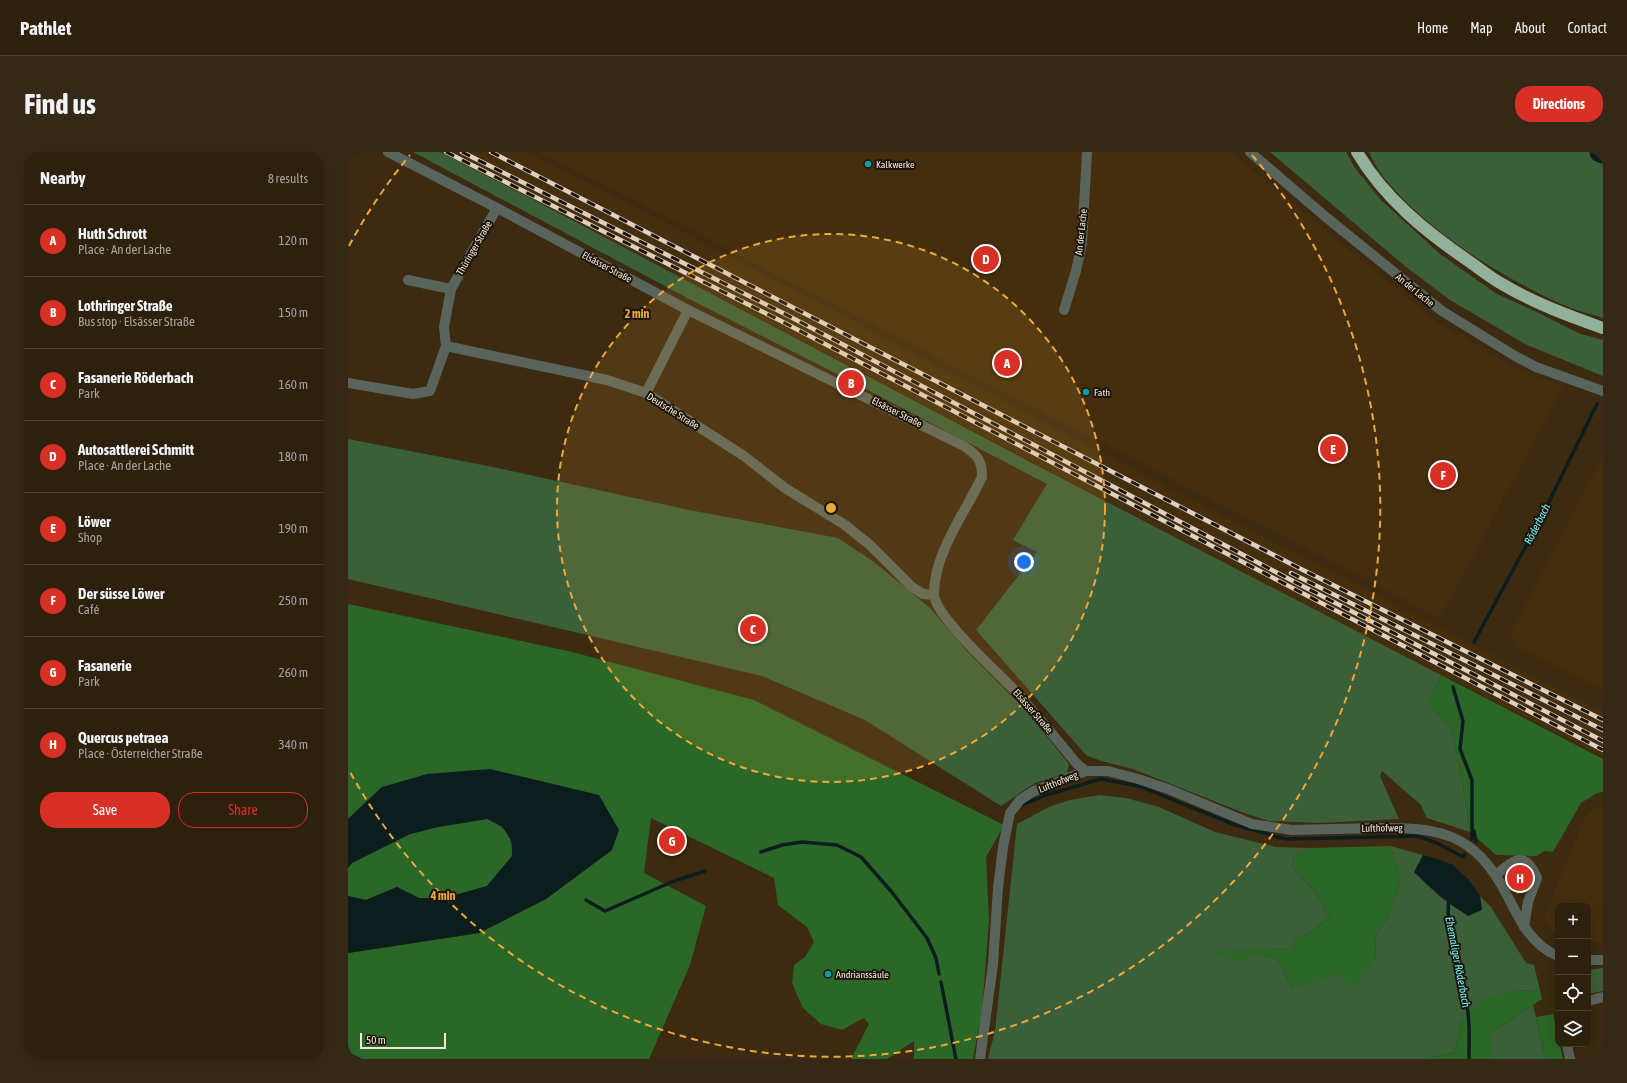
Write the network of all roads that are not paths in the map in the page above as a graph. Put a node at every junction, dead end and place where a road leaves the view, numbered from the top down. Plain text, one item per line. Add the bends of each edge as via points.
1 (388, 152) edge
2 (1087, 152) edge
3 (1250, 152) edge
4 (1358, 153) edge
5 (497, 208) junction
6 (408, 280) dead end
7 (451, 289) junction
8 (688, 310) junction
9 (1064, 310) dead end
10 (1603, 328) edge
11 (446, 346) junction
12 (348, 383) edge
13 (1603, 391) edge
14 (646, 394) junction
15 (934, 595) junction
16 (1086, 771) junction
17 (1496, 875) junction
18 (1524, 927) junction
19 (1555, 955) edge
20 (1591, 960) edge
21 (1603, 960) edge
22 (1603, 997) edge
23 (1591, 1000) edge
24 (1568, 1047) edge
25 (980, 1059) edge
26 (1570, 1059) edge

1 - 5 street, Elsässer Straße
2 - 9 street, An der Lache via 1082,243
3 - 13 street, An der Lache via 1442,311 1536,367
4 - 10 highway via 1372,175 1403,210 1447,246 1502,284 1569,316
5 - 7 street, Thüringer Straße
5 - 8 street, Elsässer Straße
6 - 7 street
7 - 11 street, Thüringer Straße via 444,327
8 - 14 street
8 - 15 street, Elsässer Straße via 964,446 980,460 982,477 945,550 937,571
11 - 12 street via 430,391 413,394
11 - 14 street, Deutsche Straße via 607,380
14 - 15 street, Deutsche Straße via 744,456 785,488 845,525 870,544 912,587 922,594
15 - 16 street, Elsässer Straße via 937,605 954,627
16 - 17 street, Lufthofweg via 1108,772 1138,779 1252,824 1292,830 1424,829 1449,835 1481,857
16 - 25 street, Lufthofweg via 1034,792 1020,800 1010,813 998,881 993,964
17 - 18 street, Lufthofweg
17 - 18 street via 1515,860 1525,860 1532,866 1537,878 1528,902
18 - 19 street, Lufthofweg via 1534,940
20 - 21 street
22 - 23 street
24 - 26 street

